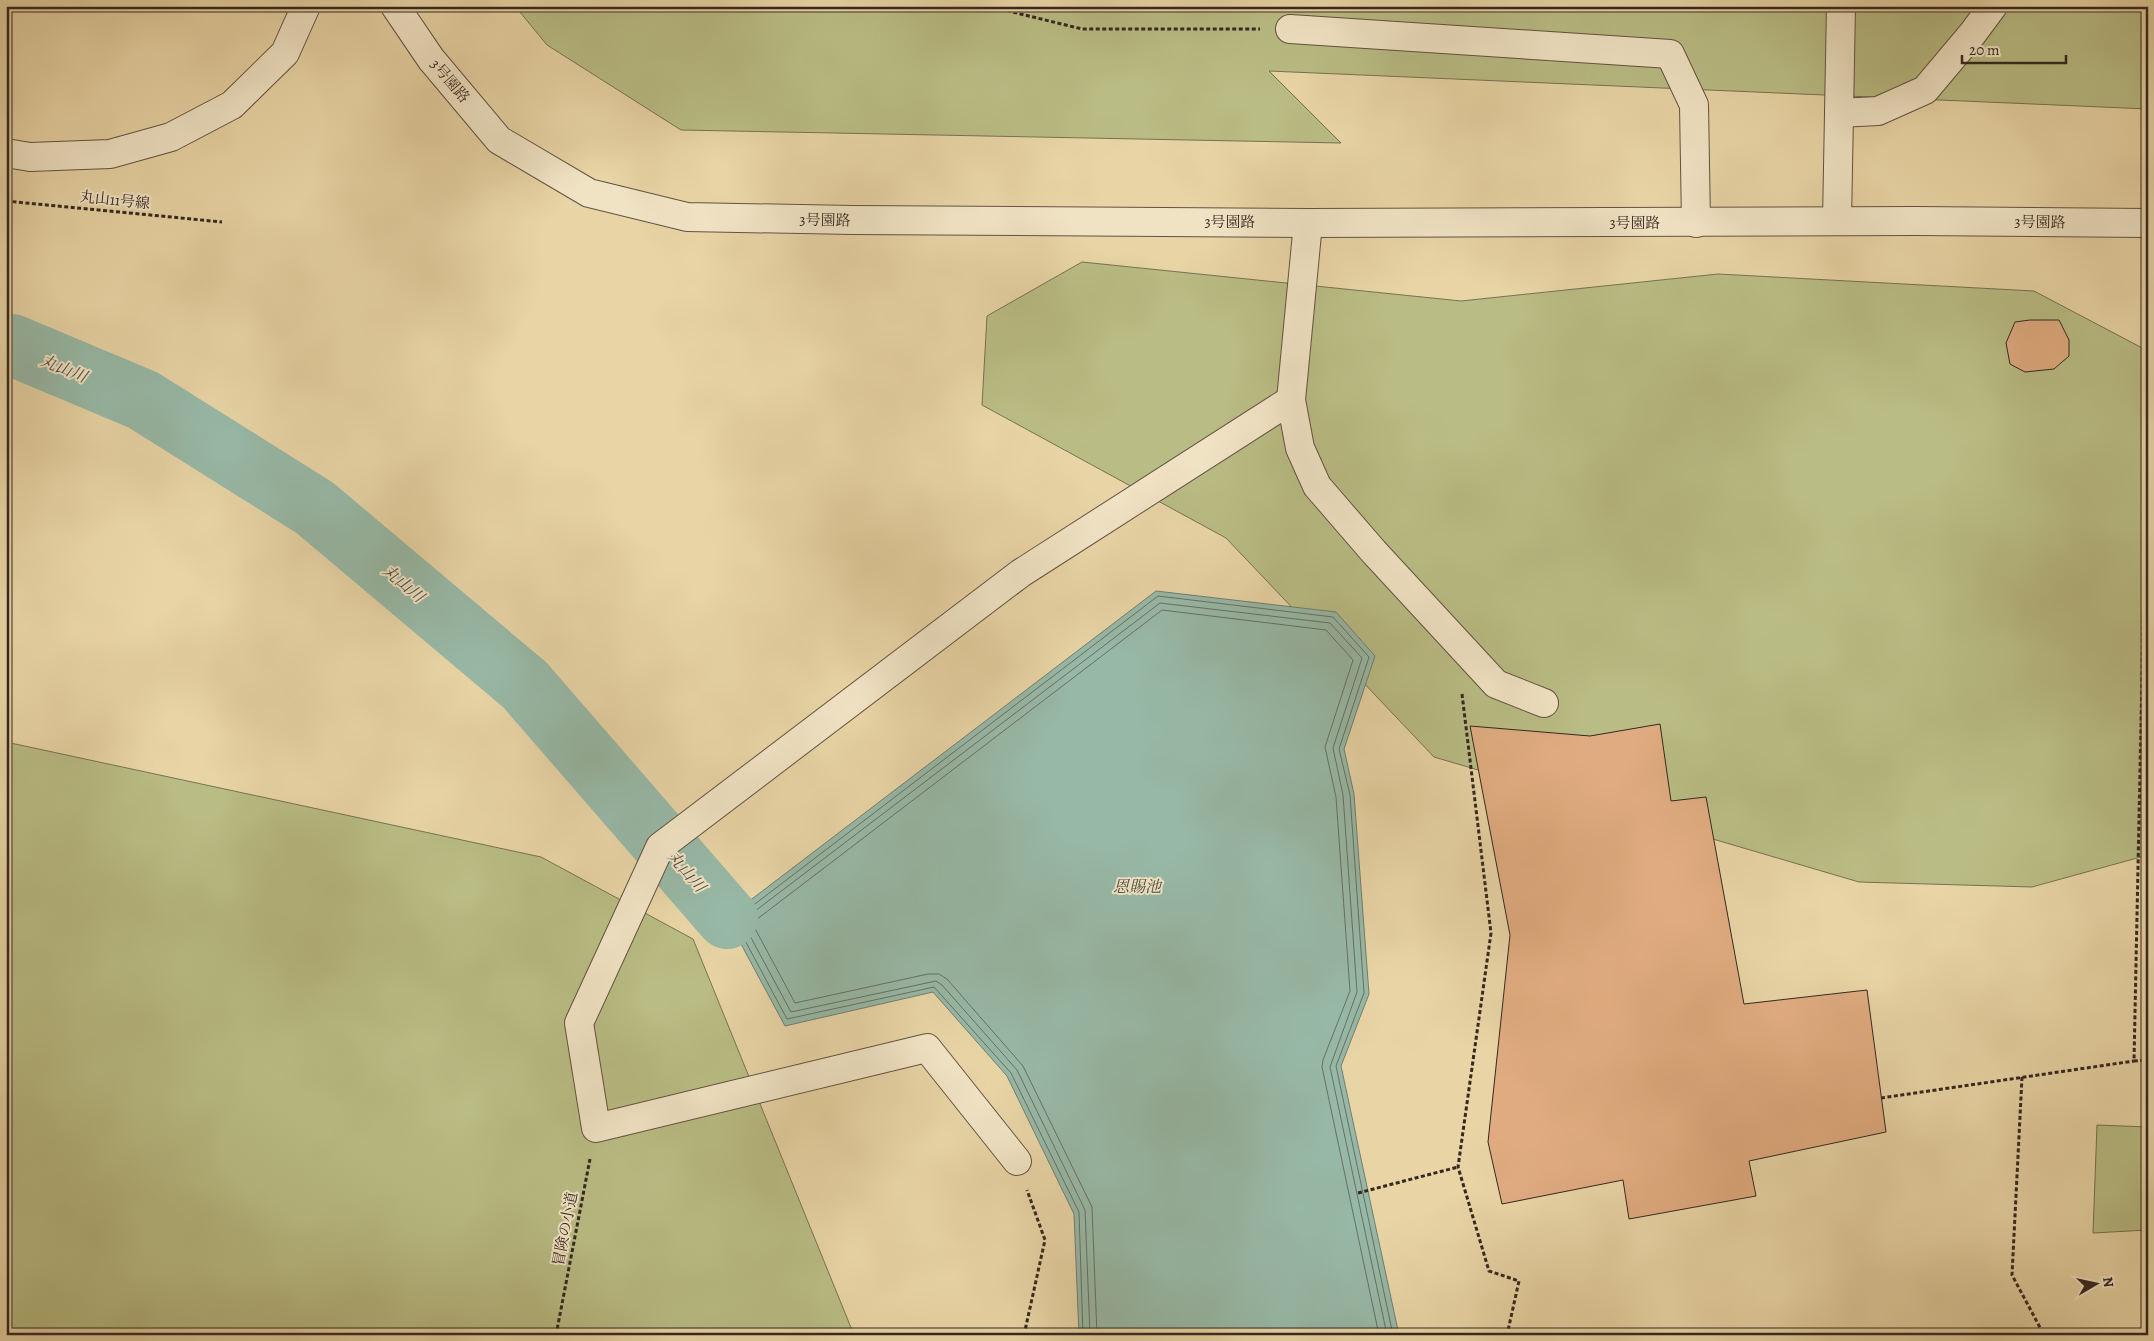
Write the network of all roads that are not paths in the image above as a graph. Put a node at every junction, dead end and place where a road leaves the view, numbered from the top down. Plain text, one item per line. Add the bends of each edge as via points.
1 (306, 6) edge
2 (395, 6) edge
3 (1841, 6) edge
4 (1993, 6) edge
5 (1290, 29) road end
6 (1839, 113) junction
7 (6, 152) edge
8 (1837, 221) junction
9 (1308, 223) junction
10 (1696, 223) junction
11 (2148, 223) edge
12 (1291, 400) junction
13 (1544, 703) dead end
14 (1017, 1161) road end

1 - 7 street via 285,53 232,104 172,137 110,154 30,157
2 - 9 street, 3号園路 via 431,59 499,140 589,192 687,217
3 - 6 street
4 - 6 street via 1925,90 1878,111
5 - 10 street via 1670,54 1694,105
6 - 8 street
8 - 10 street, 3号園路
8 - 11 street, 3号園路
9 - 10 street, 3号園路
9 - 12 street
12 - 13 street via 1300,448 1317,486 1496,684
12 - 14 street via 1020,573 660,847 579,1023 596,1128 927,1048

